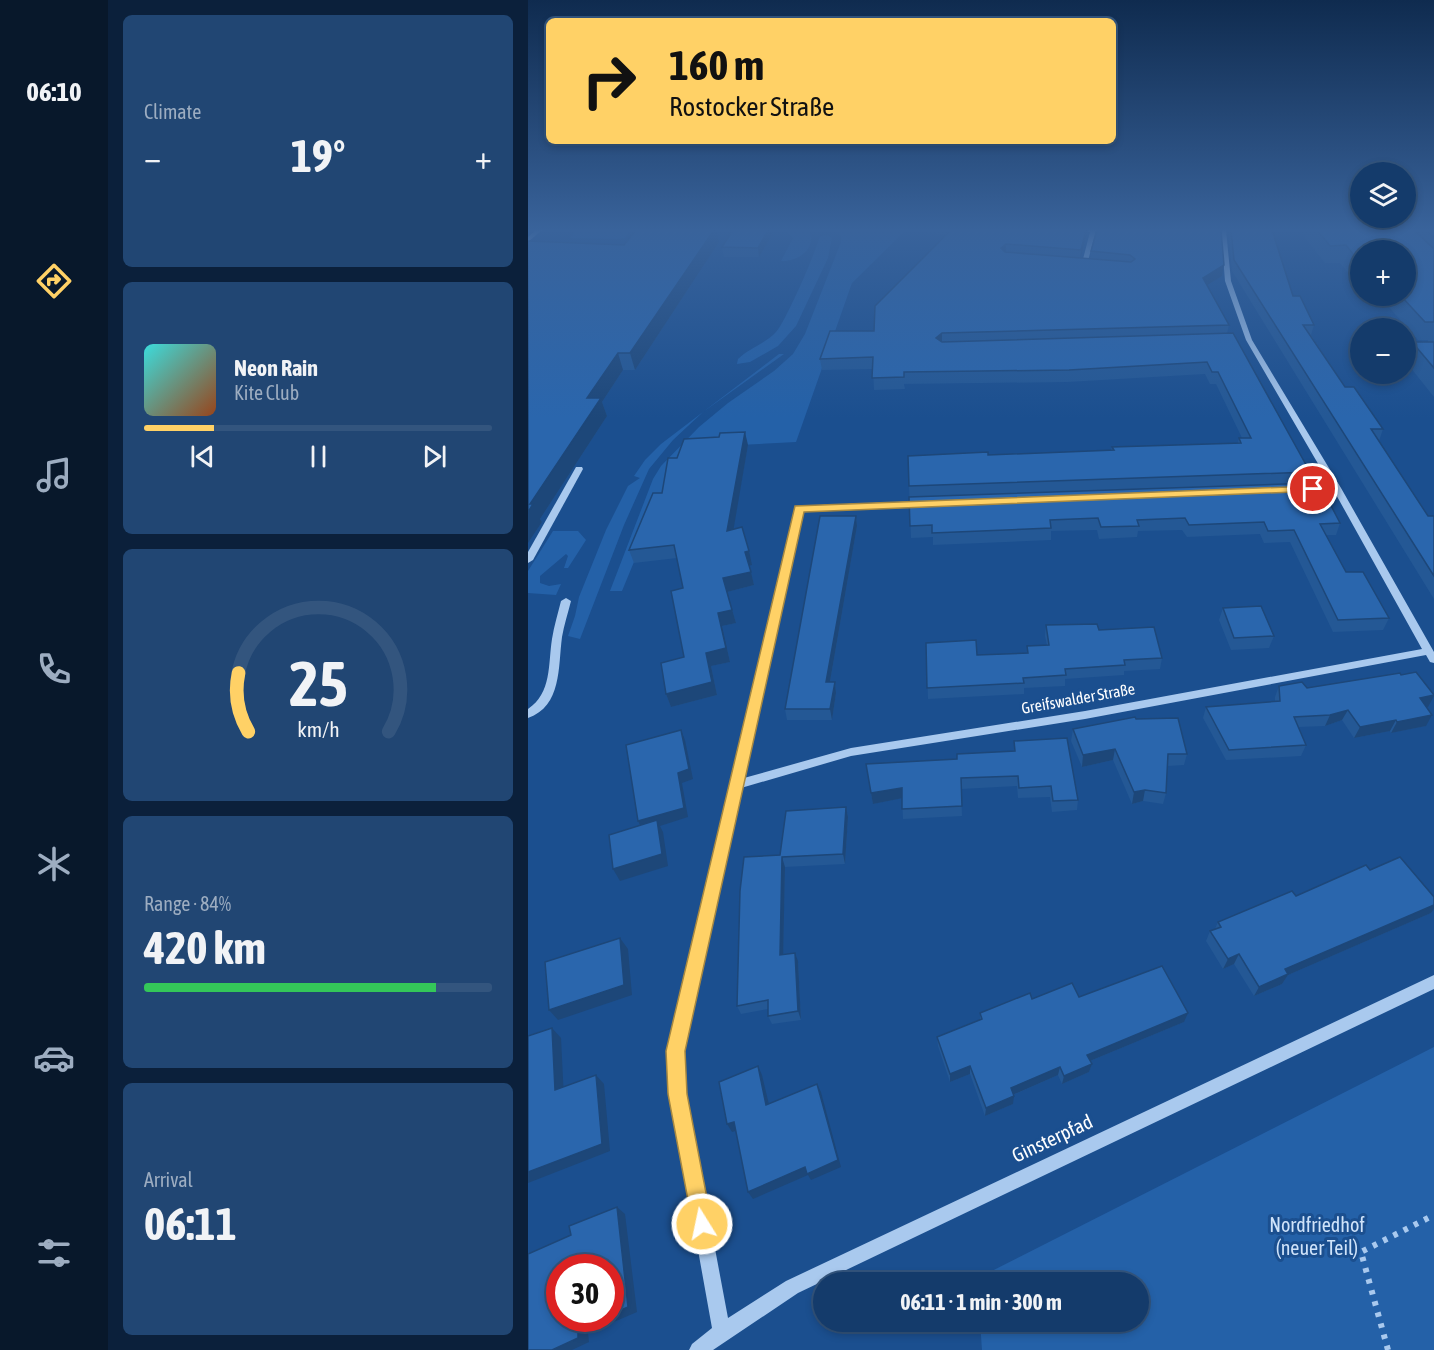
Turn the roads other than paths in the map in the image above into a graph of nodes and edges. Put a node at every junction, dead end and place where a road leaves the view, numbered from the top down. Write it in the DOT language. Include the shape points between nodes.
graph roads {
  1 [pos="1232,293"];
  2 [pos="1237,340"];
  3 [pos="1249,340"];
  4 [pos="1434,344"];
  5 [pos="1416,345"];
  6 [pos="579,470"];
  7 [pos="1337,488"];
  8 [pos="1289,490"];
  9 [pos="931,503"];
  10 [pos="528,560"];
  11 [pos="566,601"];
  12 [pos="1431,655"];
  13 [pos="528,714"];
  14 [pos="736,785"];
  15 [pos="1434,982"];
  16 [pos="722,1332"];
  17 [pos="698,1350"];
  1 -- 3 [label="street"];
  2 -- 3 [label="street"];
  3 -- 7 [label="street"];
  4 -- 5 [label="street"];
  6 -- 10 [label="street"];
  7 -- 8 [label="street"];
  7 -- 12 [label="street"];
  9 -- 14 [label="street" via="799,508"];
  11 -- 13 [label="street" via="557,638 555,680 538,709"];
  12 -- 14 [label="street, Greifswalder Straße" via="851,752"];
  14 -- 16 [label="street" via="676,1051 678,1094"];
  15 -- 16 [label="street, Ginsterpfad" via="792,1287"];
  16 -- 17 [label="street, Ginsterpfad"];
}
